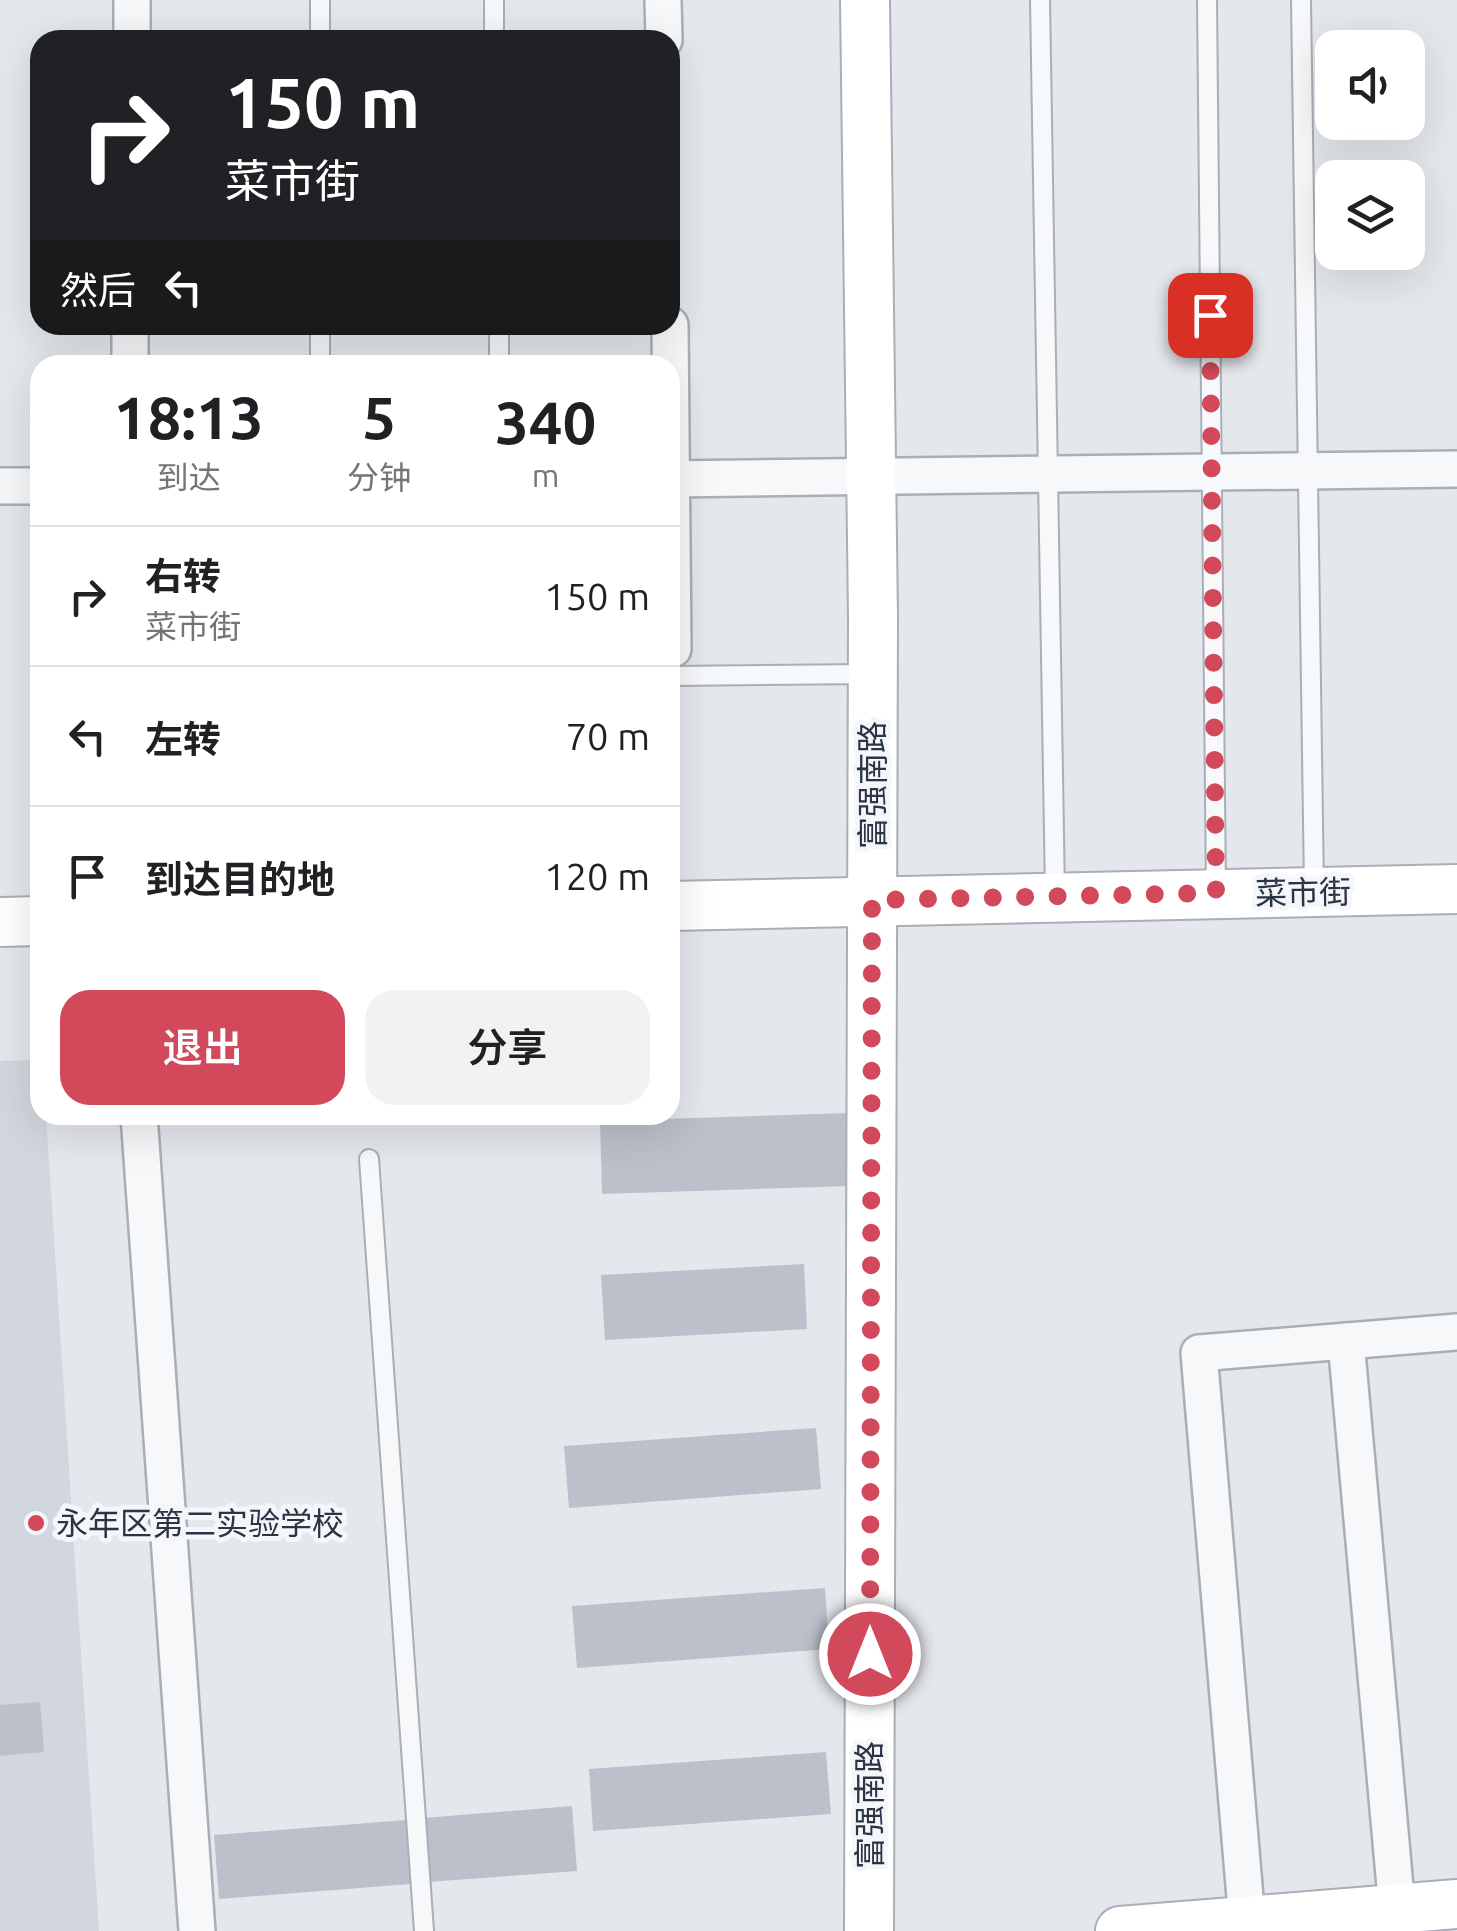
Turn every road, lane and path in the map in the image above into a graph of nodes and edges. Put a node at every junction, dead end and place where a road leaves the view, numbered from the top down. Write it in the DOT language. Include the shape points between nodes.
graph roads {
  1 [pos="132,0"];
  2 [pos="320,0"];
  3 [pos="494,0"];
  4 [pos="663,0"];
  5 [pos="865,0"];
  6 [pos="1040,0"];
  7 [pos="1207,0"];
  8 [pos="1302,0"];
  9 [pos="132,30"];
  10 [pos="320,30"];
  11 [pos="494,30"];
  12 [pos="664,30"];
  13 [pos="1457,469"];
  14 [pos="1308,471"];
  15 [pos="1212,472"];
  16 [pos="1048,474"];
  17 [pos="871,476"];
  18 [pos="680,479"];
  19 [pos="0,486"];
  20 [pos="30,486"];
  21 [pos="680,662"];
  22 [pos="872,674"];
  23 [pos="1457,889"];
  24 [pos="1314,892"];
  25 [pos="1216,893"];
  26 [pos="1055,896"];
  27 [pos="872,900"];
  28 [pos="680,906"];
  29 [pos="30,921"];
  30 [pos="0,922"];
  31 [pos="140,1125"];
  32 [pos="369,1159"];
  33 [pos="1457,1332"];
  34 [pos="1346,1341"];
  35 [pos="1457,1904"];
  36 [pos="1397,1909"];
  37 [pos="1247,1921"];
  38 [pos="1143,1930"];
  39 [pos="197,1931"];
  40 [pos="424,1931"];
  41 [pos="869,1931"];
  1 -- 9 [label="street"];
  2 -- 10 [label="lane"];
  3 -- 11 [label="lane"];
  4 -- 12 [label="street"];
  5 -- 17 [label="street, 富强南路"];
  6 -- 16 [label="lane"];
  7 -- 15 [label="lane"];
  8 -- 14 [label="lane"];
  13 -- 14 [label="street"];
  14 -- 15 [label="street"];
  14 -- 24 [label="lane"];
  15 -- 16 [label="street"];
  15 -- 25 [label="lane"];
  16 -- 17 [label="street"];
  16 -- 26 [label="lane"];
  17 -- 18 [label="street"];
  17 -- 22 [label="street, 富强南路"];
  19 -- 20 [label="street"];
  21 -- 22 [label="lane"];
  22 -- 27 [label="street, 富强南路"];
  23 -- 24 [label="street, 菜市街"];
  24 -- 25 [label="street, 菜市街"];
  25 -- 26 [label="street, 菜市街"];
  26 -- 27 [label="street, 菜市街"];
  27 -- 28 [label="street, 菜市街"];
  27 -- 41 [label="street, 富强南路"];
  29 -- 30 [label="street"];
  31 -- 39 [label="street"];
  32 -- 40 [label="lane"];
  33 -- 34 [label="street"];
  34 -- 36 [label="street"];
  34 -- 37 [label="street" via="1199,1353"];
  35 -- 36 [label="street"];
  36 -- 37 [label="street"];
  37 -- 38 [label="street"];
}
